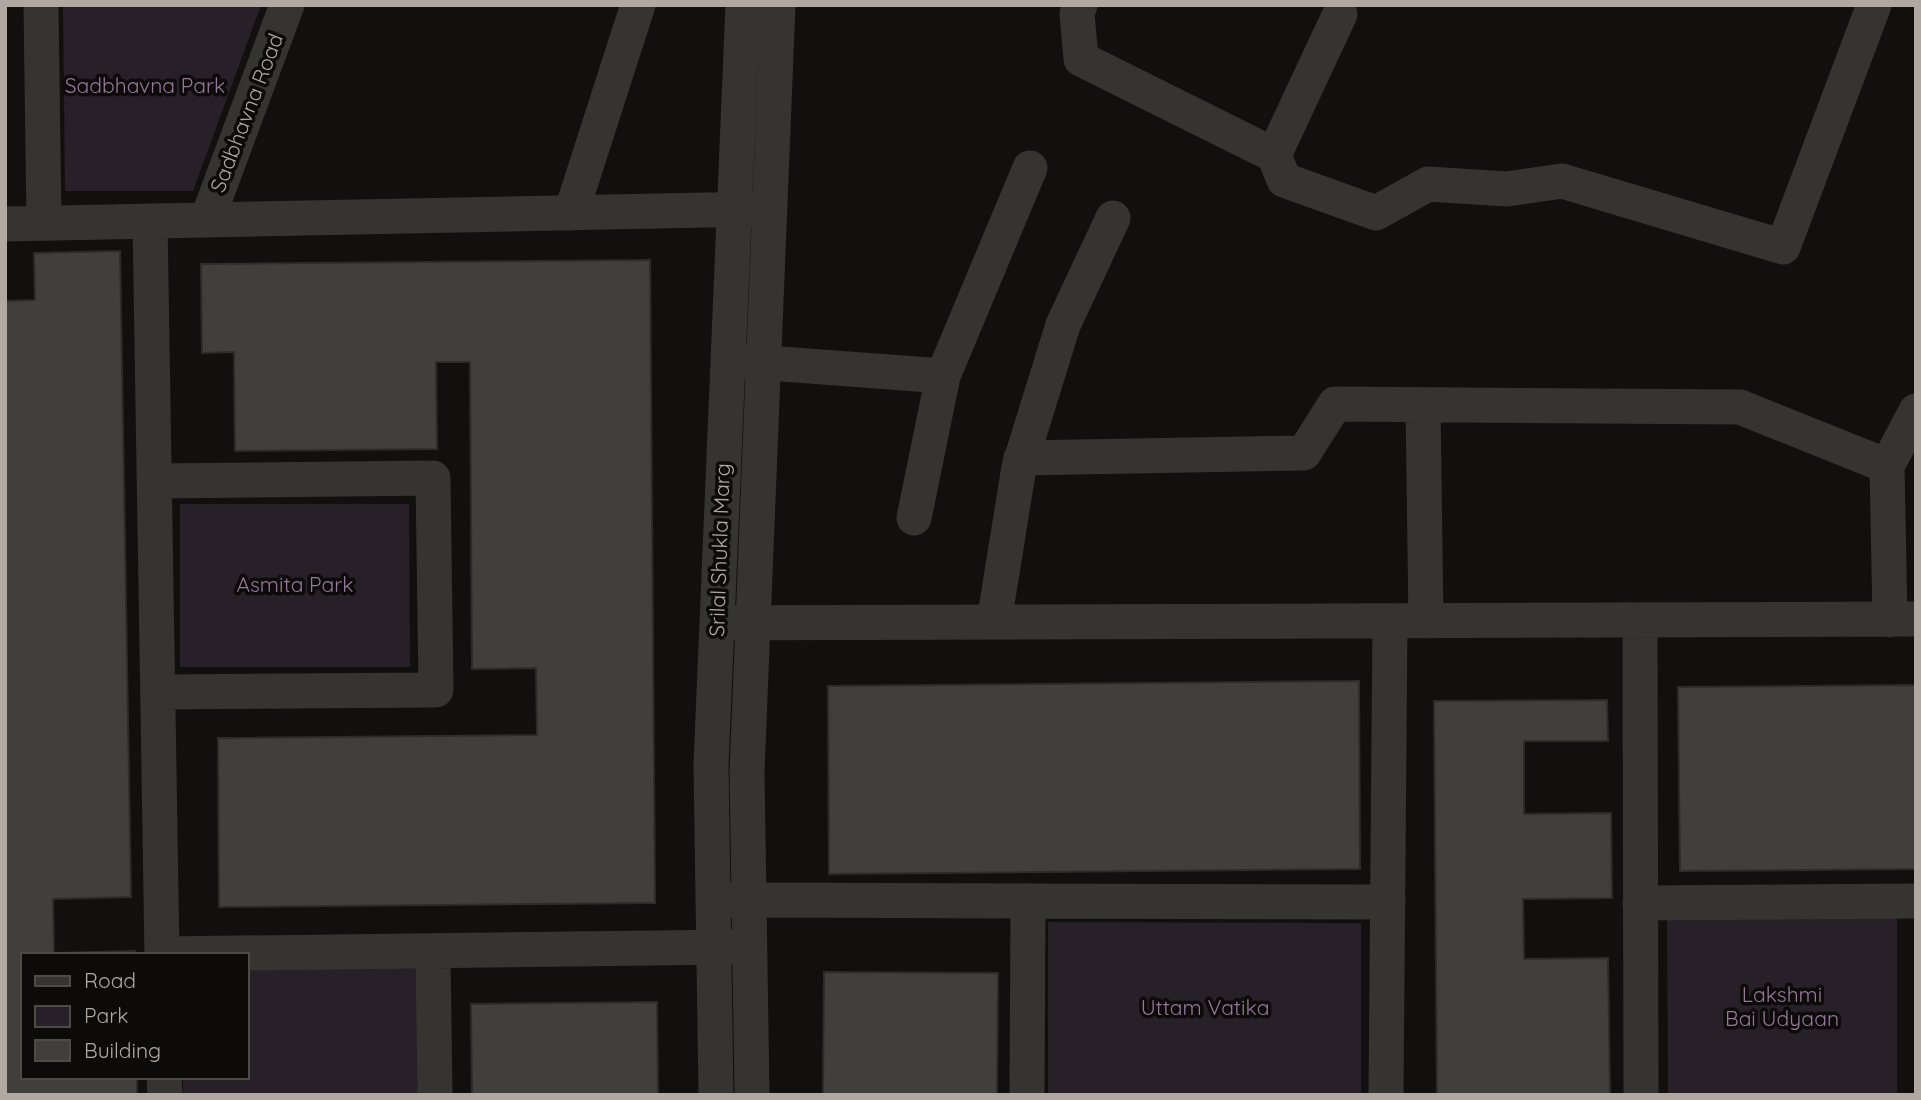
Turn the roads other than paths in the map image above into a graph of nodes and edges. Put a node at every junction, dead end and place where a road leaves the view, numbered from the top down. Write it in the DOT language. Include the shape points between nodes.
graph roads {
  1 [pos="41,5"];
  2 [pos="287,5"];
  3 [pos="638,5"];
  4 [pos="743,5"];
  5 [pos="778,5"];
  6 [pos="1080,5"];
  7 [pos="1874,5"];
  8 [pos="1340,14"];
  9 [pos="1274,155"];
  10 [pos="1030,168"];
  11 [pos="770,208"];
  12 [pos="734,209"];
  13 [pos="571,212"];
  14 [pos="1113,218"];
  15 [pos="207,220"];
  16 [pos="150,221"];
  17 [pos="44,223"];
  18 [pos="5,224"];
  19 [pos="728,360"];
  20 [pos="764,363"];
  21 [pos="943,376"];
  22 [pos="1423,405"];
  23 [pos="1916,411"];
  24 [pos="1021,458"];
  25 [pos="1887,466"];
  26 [pos="155,481"];
  27 [pos="914,518"];
  28 [pos="1640,620"];
  29 [pos="1903,620"];
  30 [pos="1390,621"];
  31 [pos="1426,621"];
  32 [pos="994,622"];
  33 [pos="717,623"];
  34 [pos="753,623"];
  35 [pos="158,692"];
  36 [pos="713,900"];
  37 [pos="749,900"];
  38 [pos="1028,901"];
  39 [pos="1916,901"];
  40 [pos="1388,902"];
  41 [pos="1640,903"];
  42 [pos="750,947"];
  43 [pos="714,948"];
  44 [pos="433,951"];
  45 [pos="162,953"];
  46 [pos="248,953"];
  47 [pos="435,1095"];
  48 [pos="716,1095"];
  49 [pos="752,1095"];
  50 [pos="1027,1095"];
  51 [pos="1385,1095"];
  52 [pos="1641,1095"];
  1 -- 17 [label="street"];
  2 -- 15 [label="street, Sadbhavna Road"];
  3 -- 13 [label="street"];
  4 -- 12 [label="street, Srilal Shukla Marg"];
  5 -- 11 [label="street, Srilal Shukla Marg"];
  6 -- 9 [label="street" via="1081,59"];
  7 -- 9 [label="street" via="1783,247 1562,181 1507,189 1428,184 1376,213 1284,180"];
  8 -- 9 [label="street"];
  10 -- 21 [label="street"];
  11 -- 12 [label="street"];
  11 -- 20 [label="street, Srilal Shukla Marg"];
  12 -- 13 [label="street"];
  12 -- 19 [label="street, Srilal Shukla Marg"];
  13 -- 15 [label="street"];
  14 -- 24 [label="street" via="1063,325"];
  15 -- 16 [label="street"];
  16 -- 17 [label="street"];
  16 -- 26 [label="street"];
  17 -- 18 [label="street"];
  19 -- 20 [label="street"];
  19 -- 33 [label="street, Srilal Shukla Marg"];
  20 -- 21 [label="street"];
  20 -- 34 [label="street, Srilal Shukla Marg"];
  21 -- 27 [label="street"];
  22 -- 24 [label="street" via="1335,404 1304,453"];
  22 -- 25 [label="street" via="1740,407"];
  22 -- 31 [label="street"];
  23 -- 25 [label="street"];
  24 -- 32 [label="street"];
  25 -- 29 [label="street"];
  26 -- 35 [label="street"];
  26 -- 35 [label="street" via="433,478 436,690"];
  28 -- 29 [label="street"];
  28 -- 31 [label="street"];
  28 -- 41 [label="street"];
  30 -- 31 [label="street"];
  30 -- 32 [label="street"];
  30 -- 40 [label="street"];
  32 -- 34 [label="street"];
  33 -- 34 [label="street"];
  33 -- 36 [label="street, Srilal Shukla Marg" via="711,765"];
  34 -- 37 [label="street, Srilal Shukla Marg" via="747,772"];
  35 -- 45 [label="street"];
  36 -- 37 [label="street"];
  36 -- 43 [label="street, Srilal Shukla Marg"];
  37 -- 38 [label="street"];
  37 -- 42 [label="street, Srilal Shukla Marg"];
  38 -- 40 [label="street"];
  38 -- 50 [label="street"];
  39 -- 41 [label="street"];
  40 -- 51 [label="street"];
  41 -- 52 [label="street"];
  42 -- 43 [label="street"];
  42 -- 49 [label="street, Srilal Shukla Marg"];
  43 -- 44 [label="street"];
  43 -- 48 [label="street, Srilal Shukla Marg"];
  44 -- 46 [label="street"];
  44 -- 47 [label="street"];
}
